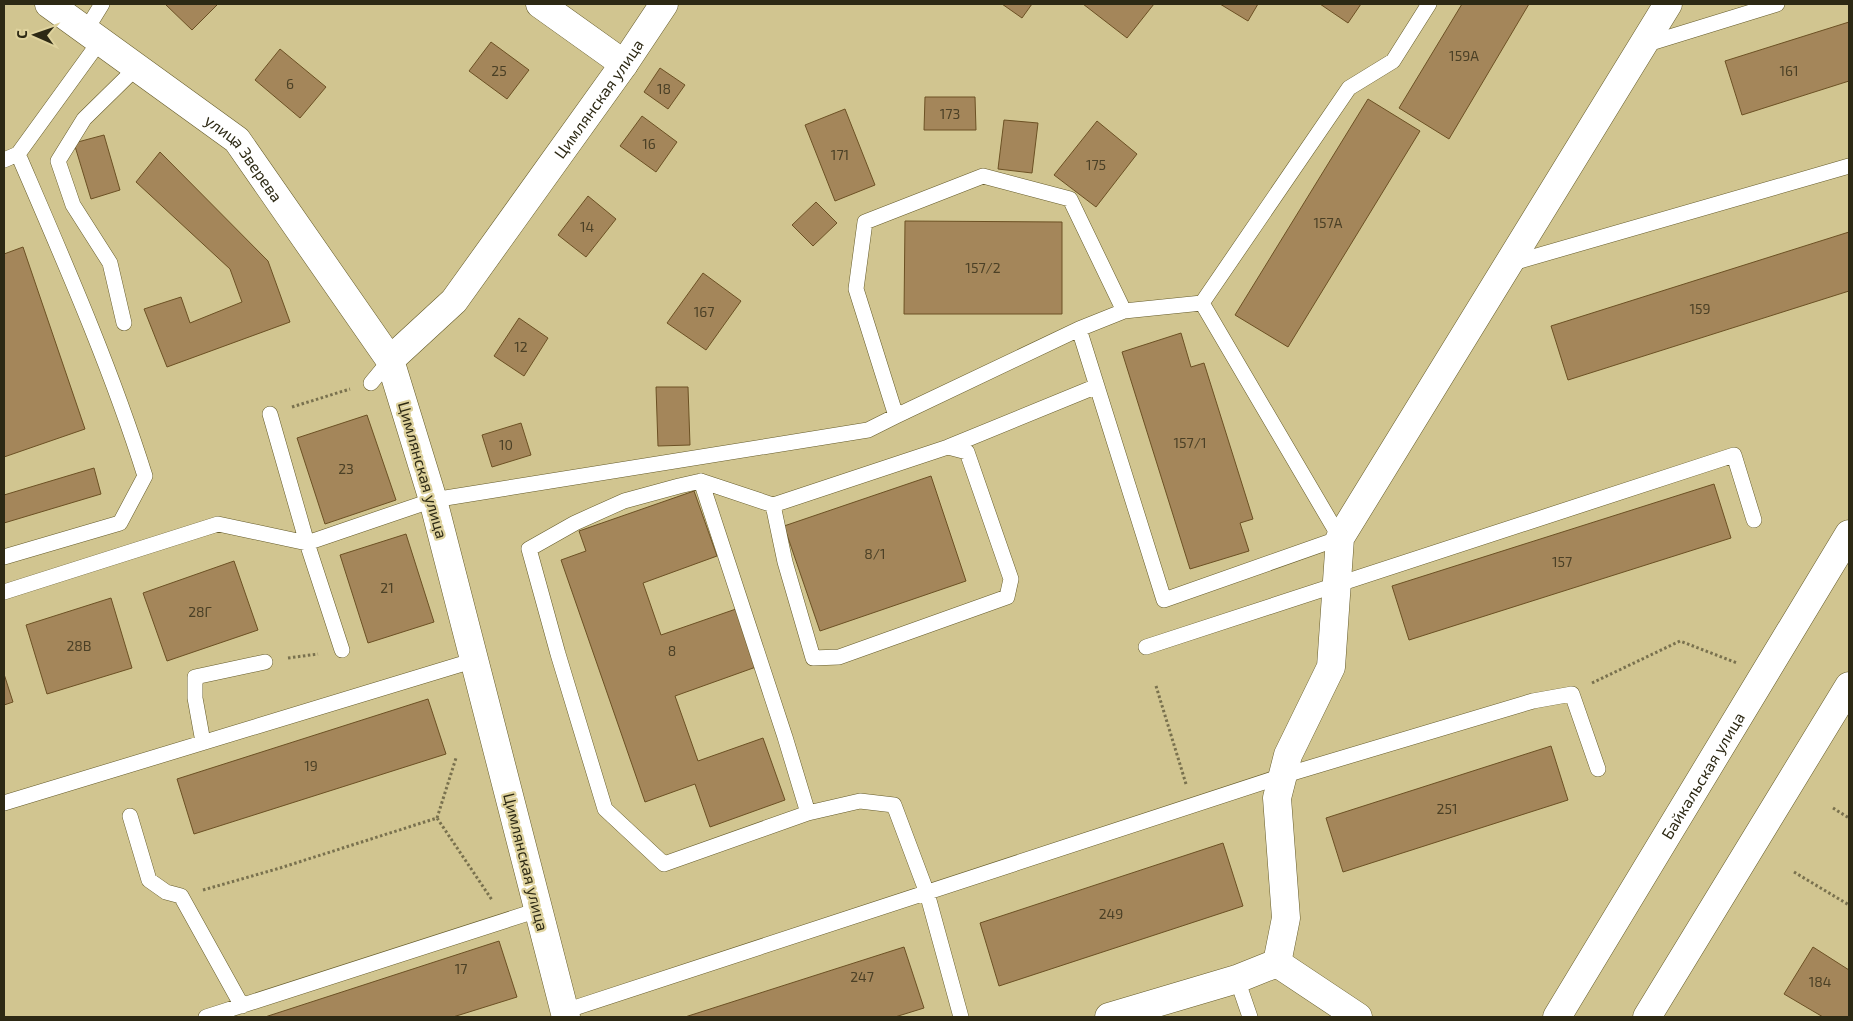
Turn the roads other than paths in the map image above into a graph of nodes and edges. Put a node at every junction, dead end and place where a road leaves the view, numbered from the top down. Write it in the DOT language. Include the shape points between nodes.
graph roads {
  1 [pos="49,4"];
  2 [pos="102,4"];
  3 [pos="540,4"];
  4 [pos="664,4"];
  5 [pos="1429,4"];
  6 [pos="1668,4"];
  7 [pos="1777,4"];
  8 [pos="93,36"];
  9 [pos="1643,45"];
  10 [pos="624,64"];
  11 [pos="137,67"];
  12 [pos="11,157"];
  13 [pos="1849,166"];
  14 [pos="1508,265"];
  15 [pos="1202,303"];
  16 [pos="1124,311"];
  17 [pos="124,323"];
  18 [pos="1079,329"];
  19 [pos="390,360"];
  20 [pos="371,383"];
  21 [pos="1097,386"];
  22 [pos="270,414"];
  23 [pos="896,416"];
  24 [pos="948,447"];
  25 [pos="701,481"];
  26 [pos="433,500"];
  27 [pos="772,505"];
  28 [pos="1754,520"];
  29 [pos="1849,534"];
  30 [pos="1340,538"];
  31 [pos="307,543"];
  32 [pos="4,557"];
  33 [pos="1336,584"];
  34 [pos="4,592"];
  35 [pos="1146,647"];
  36 [pos="342,650"];
  37 [pos="475,660"];
  38 [pos="265,662"];
  39 [pos="1849,686"];
  40 [pos="203,742"];
  41 [pos="1598,769"];
  42 [pos="1282,776"];
  43 [pos="4,803"];
  44 [pos="808,813"];
  45 [pos="130,816"];
  46 [pos="927,892"];
  47 [pos="538,910"];
  48 [pos="1277,963"];
  49 [pos="1237,979"];
  50 [pos="242,1006"];
  51 [pos="566,1014"];
  52 [pos="206,1017"];
  53 [pos="961,1017"];
  54 [pos="1109,1017"];
  55 [pos="1250,1017"];
  56 [pos="1358,1017"];
  57 [pos="1557,1017"];
  58 [pos="1647,1017"];
  1 -- 8 [label="street, улица Зверева"];
  2 -- 8 [label="lane"];
  3 -- 10 [label="street"];
  4 -- 10 [label="street, Цимлянская улица"];
  5 -- 15 [label="lane" via="1392,61 1349,88"];
  6 -- 9 [label="street"];
  7 -- 9 [label="lane"];
  8 -- 11 [label="street, улица Зверева"];
  8 -- 12 [label="lane"];
  9 -- 14 [label="street"];
  10 -- 19 [label="street, Цимлянская улица" via="454,301"];
  11 -- 17 [label="lane" via="84,119 58,161 73,205 110,263"];
  11 -- 19 [label="street, улица Зверева" via="237,140"];
  12 -- 32 [label="lane" via="86,311 146,476 120,523"];
  13 -- 14 [label="lane"];
  14 -- 30 [label="street"];
  15 -- 16 [label="lane"];
  15 -- 30 [label="lane"];
  16 -- 18 [label="lane"];
  16 -- 23 [label="lane" via="1070,200 982,176 865,222 856,289"];
  18 -- 21 [label="lane"];
  18 -- 23 [label="lane"];
  19 -- 20 [label="lane"];
  19 -- 26 [label="street, Цимлянская улица"];
  21 -- 24 [label="lane"];
  21 -- 30 [label="lane" via="1164,600"];
  22 -- 31 [label="lane"];
  23 -- 26 [label="lane" via="868,430"];
  24 -- 27 [label="lane"];
  24 -- 27 [label="lane" via="967,452 1011,579 1007,597 839,657 813,658"];
  25 -- 27 [label="lane"];
  25 -- 44 [label="lane"];
  25 -- 44 [label="lane" via="624,501 529,549 605,809 664,864"];
  26 -- 31 [label="lane"];
  26 -- 37 [label="street, Цимлянская улица"];
  28 -- 33 [label="lane" via="1734,455"];
  29 -- 57 [label="street, Байкальская улица"];
  30 -- 33 [label="street"];
  31 -- 34 [label="lane" via="218,524"];
  31 -- 36 [label="lane"];
  33 -- 35 [label="lane"];
  33 -- 42 [label="street" via="1331,667 1288,755"];
  37 -- 40 [label="lane"];
  37 -- 47 [label="street, Цимлянская улица"];
  38 -- 40 [label="lane" via="195,677 195,698"];
  39 -- 58 [label="street"];
  40 -- 43 [label="lane"];
  41 -- 42 [label="lane" via="1572,694 1533,701"];
  42 -- 46 [label="lane"];
  42 -- 48 [label="street" via="1277,798 1286,918"];
  44 -- 46 [label="lane" via="860,801 894,805"];
  45 -- 50 [label="lane" via="149,880 166,892 181,896"];
  46 -- 51 [label="lane"];
  46 -- 53 [label="lane"];
  47 -- 50 [label="lane"];
  47 -- 51 [label="street, Цимлянская улица"];
  48 -- 49 [label="street"];
  48 -- 56 [label="street"];
  49 -- 54 [label="street"];
  49 -- 55 [label="lane"];
  50 -- 52 [label="lane"];
}
